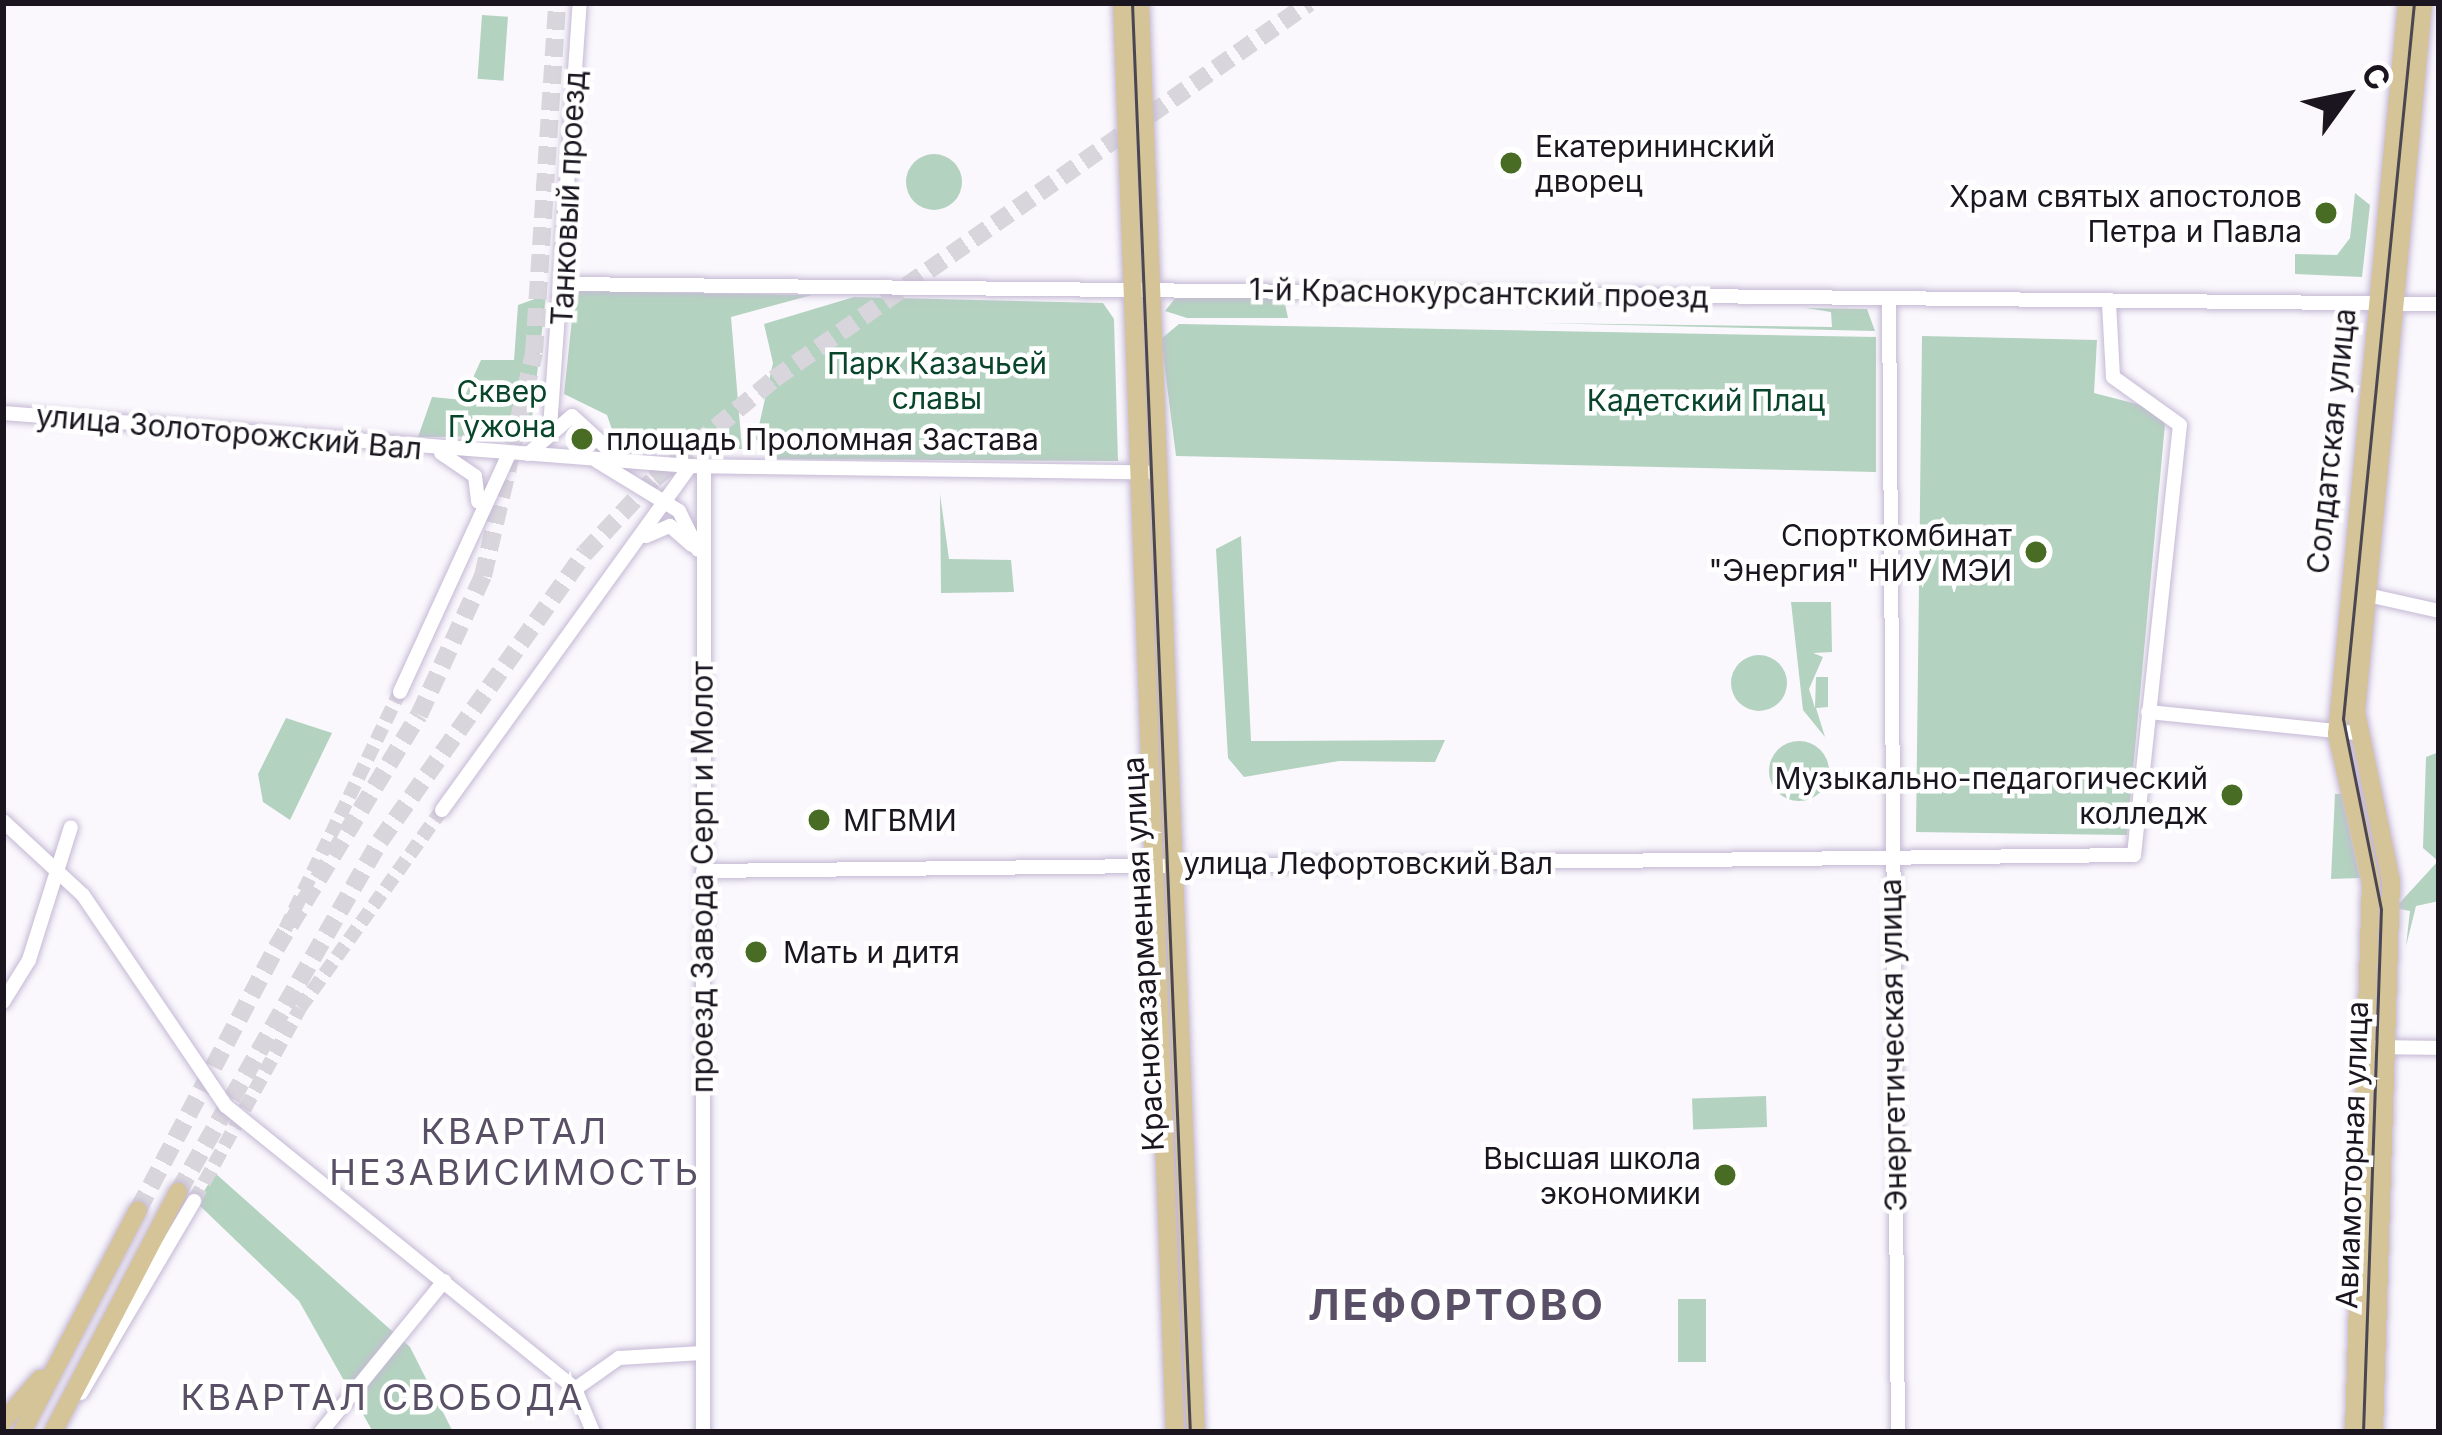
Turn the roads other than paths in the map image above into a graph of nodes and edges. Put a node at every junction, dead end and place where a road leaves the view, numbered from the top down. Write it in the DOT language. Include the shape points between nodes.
graph roads {
  1 [pos="580,3"];
  2 [pos="1122,3"];
  3 [pos="1140,3"];
  4 [pos="2408,3"];
  5 [pos="2423,3"];
  6 [pos="563,284"];
  7 [pos="1135,289"];
  8 [pos="1889,298"];
  9 [pos="2108,302"];
  10 [pos="2384,302"];
  11 [pos="2439,304"];
  12 [pos="555,394"];
  13 [pos="3,412"];
  14 [pos="572,416"];
  15 [pos="549,430"];
  16 [pos="589,435"];
  17 [pos="435,450"];
  18 [pos="509,454"];
  19 [pos="526,455"];
  20 [pos="565,456"];
  21 [pos="595,460"];
  22 [pos="624,460"];
  23 [pos="697,466"];
  24 [pos="1142,472"];
  25 [pos="668,502"];
  26 [pos="478,507"];
  27 [pos="642,538"];
  28 [pos="700,555"];
  29 [pos="2355,593"];
  30 [pos="2439,611"];
  31 [pos="400,692"];
  32 [pos="2148,712"];
  33 [pos="2347,734"];
  34 [pos="442,810"];
  35 [pos="3,821"];
  36 [pos="70,826"];
  37 [pos="1890,855"];
  38 [pos="1159,863"];
  39 [pos="58,866"];
  40 [pos="703,871"];
  41 [pos="2381,882"];
  42 [pos="3,1002"];
  43 [pos="2364,1047"];
  44 [pos="2385,1048"];
  45 [pos="2439,1048"];
  46 [pos="186,1196"];
  47 [pos="138,1210"];
  48 [pos="444,1281"];
  49 [pos="81,1321"];
  50 [pos="702,1353"];
  51 [pos="575,1388"];
  52 [pos="3,1422"];
  53 [pos="22,1432"];
  54 [pos="54,1432"];
  55 [pos="321,1432"];
  56 [pos="593,1432"];
  57 [pos="703,1432"];
  58 [pos="1175,1432"];
  59 [pos="1196,1432"];
  60 [pos="1898,1432"];
  61 [pos="2354,1432"];
  62 [pos="2374,1432"];
  1 -- 6 [label="street, Танковый проезд"];
  2 -- 7 [label="main road"];
  3 -- 7 [label="main road"];
  4 -- 10 [label="main road, Солдатская улица"];
  5 -- 10 [label="main road, Солдатская улица"];
  6 -- 7 [label="street, 1-й Краснокурсантский проезд"];
  6 -- 12 [label="street, Танковый проезд"];
  7 -- 8 [label="street, 1-й Краснокурсантский проезд"];
  7 -- 24 [label="main road, Красноказарменная улица"];
  8 -- 9 [label="street, 1-й Краснокурсантский проезд"];
  8 -- 37 [label="street, Энергетическая улица"];
  9 -- 10 [label="street, 1-й Краснокурсантский проезд"];
  9 -- 32 [label="street" via="2113,377 2180,425"];
  10 -- 11 [label="street, 1-й Краснокурсантский проезд"];
  10 -- 29 [label="main road, Солдатская улица"];
  12 -- 14 [label="street"];
  12 -- 15 [label="street, Танковый проезд"];
  13 -- 17 [label="street, улица Золоторожский Вал"];
  14 -- 15 [label="street"];
  14 -- 16 [label="street"];
  15 -- 19 [label="street"];
  15 -- 20 [label="street"];
  16 -- 20 [label="street"];
  16 -- 22 [label="street"];
  17 -- 18 [label="street, улица Золоторожский Вал"];
  17 -- 26 [label="street" via="475,476"];
  18 -- 19 [label="street, улица Золоторожский Вал"];
  18 -- 26 [label="street"];
  19 -- 20 [label="street, улица Золоторожский Вал"];
  20 -- 21 [label="street"];
  21 -- 22 [label="street"];
  21 -- 25 [label="street"];
  22 -- 23 [label="street"];
  23 -- 24 [label="street"];
  23 -- 25 [label="street"];
  23 -- 28 [label="street, проезд Завода Серп и Молот"];
  24 -- 38 [label="main road, Красноказарменная улица"];
  25 -- 27 [label="street"];
  25 -- 28 [label="street"];
  26 -- 31 [label="street"];
  27 -- 28 [label="street" via="670,526"];
  27 -- 34 [label="street"];
  28 -- 40 [label="street, проезд Завода Серп и Молот"];
  29 -- 30 [label="street"];
  29 -- 33 [label="main road, Солдатская улица"];
  32 -- 33 [label="street"];
  32 -- 37 [label="street, улица Лефортовский Вал" via="2134,855"];
  33 -- 41 [label="main road, Солдатская улица"];
  35 -- 39 [label="street"];
  36 -- 39 [label="street"];
  37 -- 38 [label="street, улица Лефортовский Вал"];
  37 -- 60 [label="street, Энергетическая улица"];
  38 -- 40 [label="street, улица Лефортовский Вал"];
  38 -- 58 [label="main road, Красноказарменная улица"];
  38 -- 59 [label="main road, Красноказарменная улица"];
  39 -- 42 [label="street"];
  39 -- 48 [label="street" via="226,1106"];
  40 -- 50 [label="street, проезд Завода Серп и Молот"];
  41 -- 43 [label="main road, Авиамоторная улица"];
  41 -- 44 [label="main road, Авиамоторная улица"];
  43 -- 44 [label="street"];
  43 -- 61 [label="main road, Авиамоторная улица"];
  44 -- 45 [label="street"];
  44 -- 62 [label="main road, Авиамоторная улица"];
  46 -- 54 [label="main road"];
  47 -- 49 [label="main road"];
  48 -- 51 [label="street"];
  48 -- 55 [label="street"];
  49 -- 52 [label="main road"];
  49 -- 53 [label="main road"];
  50 -- 51 [label="street" via="619,1358"];
  50 -- 57 [label="street, проезд Завода Серп и Молот"];
  51 -- 56 [label="street"];
}
